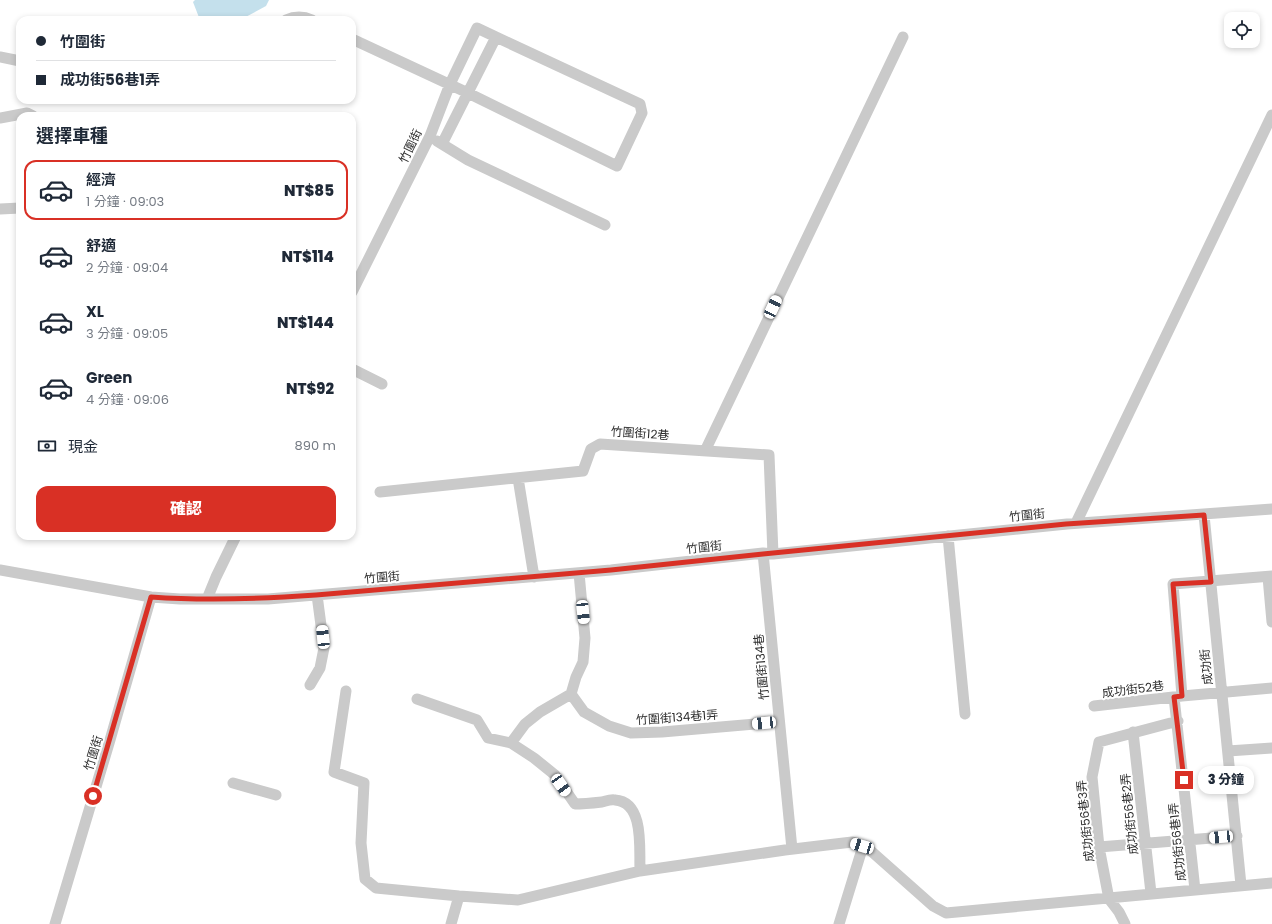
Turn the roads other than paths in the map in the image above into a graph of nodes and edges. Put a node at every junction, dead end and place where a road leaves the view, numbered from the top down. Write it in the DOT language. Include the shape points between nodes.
graph roads {
  1 [pos="496,37"];
  2 [pos="903,37"];
  3 [pos="356,41"];
  4 [pos="0,57"];
  5 [pos="16,60"];
  6 [pos="450,84"];
  7 [pos="468,93"];
  8 [pos="1272,114"];
  9 [pos="16,115"];
  10 [pos="0,118"];
  11 [pos="430,136"];
  12 [pos="442,144"];
  13 [pos="16,208"];
  14 [pos="0,209"];
  15 [pos="605,225"];
  16 [pos="356,284"];
  17 [pos="356,371"];
  18 [pos="382,384"];
  19 [pos="705,451"];
  20 [pos="518,478"];
  21 [pos="380,492"];
  22 [pos="1272,509"];
  23 [pos="1204,515"];
  24 [pos="1076,523"];
  25 [pos="948,536"];
  26 [pos="234,540"];
  27 [pos="768,554"];
  28 [pos="0,570"];
  29 [pos="579,573"];
  30 [pos="534,577"];
  31 [pos="1270,577"];
  32 [pos="1211,582"];
  33 [pos="316,595"];
  34 [pos="151,597"];
  35 [pos="207,600"];
  36 [pos="1272,622"];
  37 [pos="310,686"];
  38 [pos="1272,688"];
  39 [pos="346,691"];
  40 [pos="1222,692"];
  41 [pos="571,694"];
  42 [pos="1178,696"];
  43 [pos="417,699"];
  44 [pos="1094,706"];
  45 [pos="965,714"];
  46 [pos="1178,721"];
  47 [pos="779,722"];
  48 [pos="1133,732"];
  49 [pos="511,744"];
  50 [pos="1272,748"];
  51 [pos="1228,751"];
  52 [pos="233,783"];
  53 [pos="276,795"];
  54 [pos="1237,836"];
  55 [pos="1190,840"];
  56 [pos="1145,844"];
  57 [pos="862,846"];
  58 [pos="1100,847"];
  59 [pos="792,849"];
  60 [pos="640,871"];
  61 [pos="1272,883"];
  62 [pos="1241,886"];
  63 [pos="1195,890"];
  64 [pos="1151,893"];
  65 [pos="459,896"];
  66 [pos="1109,898"];
  67 [pos="55,924"];
  68 [pos="451,924"];
  69 [pos="839,924"];
  70 [pos="1125,924"];
  1 -- 6 [label="street, 竹圍街" via="477,28"];
  1 -- 7 [label="street"];
  1 -- 7 [label="street" via="640,104 642,113 617,166"];
  2 -- 19 [label="street"];
  3 -- 6 [label="street"];
  4 -- 5 [label="street"];
  6 -- 7 [label="street"];
  6 -- 11 [label="street, 竹圍街"];
  7 -- 12 [label="street"];
  8 -- 24 [label="street"];
  9 -- 10 [label="street"];
  11 -- 12 [label="street"];
  11 -- 16 [label="street, 竹圍街"];
  12 -- 15 [label="street" via="468,160"];
  13 -- 14 [label="street"];
  17 -- 18 [label="street"];
  19 -- 20 [label="street, 竹圍街12巷" via="600,444 591,449 583,471"];
  19 -- 27 [label="street, 竹圍街12巷" via="770,455"];
  20 -- 21 [label="street, 竹圍街12巷"];
  20 -- 30 [label="street"];
  22 -- 23 [label="street"];
  23 -- 24 [label="street, 竹圍街"];
  23 -- 32 [label="street, 成功街"];
  24 -- 25 [label="street, 竹圍街"];
  25 -- 27 [label="street, 竹圍街"];
  25 -- 45 [label="street"];
  26 -- 35 [label="street"];
  27 -- 29 [label="street, 竹圍街"];
  27 -- 47 [label="street, 竹圍街134巷"];
  28 -- 34 [label="street"];
  29 -- 30 [label="street, 竹圍街"];
  29 -- 41 [label="street" via="585,638 583,662"];
  30 -- 33 [label="street, 竹圍街"];
  31 -- 32 [label="street"];
  31 -- 36 [label="street"];
  32 -- 40 [label="street, 成功街"];
  32 -- 42 [label="street, 成功街56巷1弄" via="1173,584"];
  33 -- 35 [label="street, 竹圍街"];
  33 -- 37 [label="street" via="324,648 320,668"];
  34 -- 35 [label="street, 竹圍街"];
  34 -- 67 [label="street, 竹圍街"];
  38 -- 40 [label="street, 成功街52巷"];
  39 -- 65 [label="street" via="334,772 364,783 361,843 365,879 376,888"];
  40 -- 42 [label="street, 成功街52巷"];
  40 -- 51 [label="street, 成功街"];
  41 -- 47 [label="street, 竹圍街134巷1弄" via="584,712 609,726 631,733"];
  41 -- 49 [label="street" via="525,724"];
  42 -- 44 [label="street, 成功街52巷"];
  42 -- 46 [label="street, 成功街56巷1弄"];
  43 -- 49 [label="street" via="477,720 488,738"];
  46 -- 48 [label="street"];
  46 -- 55 [label="street, 成功街56巷1弄"];
  47 -- 59 [label="street, 竹圍街134巷"];
  48 -- 56 [label="street, 成功街56巷2弄"];
  48 -- 58 [label="street, 成功街56巷3弄" via="1099,742 1092,777"];
  49 -- 60 [label="street" via="555,775 575,804 615,800 630,806 638,826"];
  50 -- 51 [label="street"];
  51 -- 54 [label="street, 成功街"];
  52 -- 53 [label="street"];
  54 -- 55 [label="street"];
  54 -- 62 [label="street, 成功街"];
  55 -- 56 [label="street"];
  55 -- 63 [label="street, 成功街56巷1弄"];
  56 -- 58 [label="street"];
  56 -- 64 [label="street, 成功街56巷2弄"];
  57 -- 59 [label="street" via="852,842"];
  57 -- 66 [label="street" via="933,906 946,913"];
  57 -- 69 [label="street"];
  58 -- 66 [label="street, 成功街56巷3弄"];
  59 -- 60 [label="street"];
  60 -- 65 [label="street" via="518,900"];
  61 -- 62 [label="street"];
  62 -- 63 [label="street"];
  63 -- 64 [label="street"];
  64 -- 66 [label="street"];
  65 -- 68 [label="street"];
  66 -- 70 [label="street"];
}
